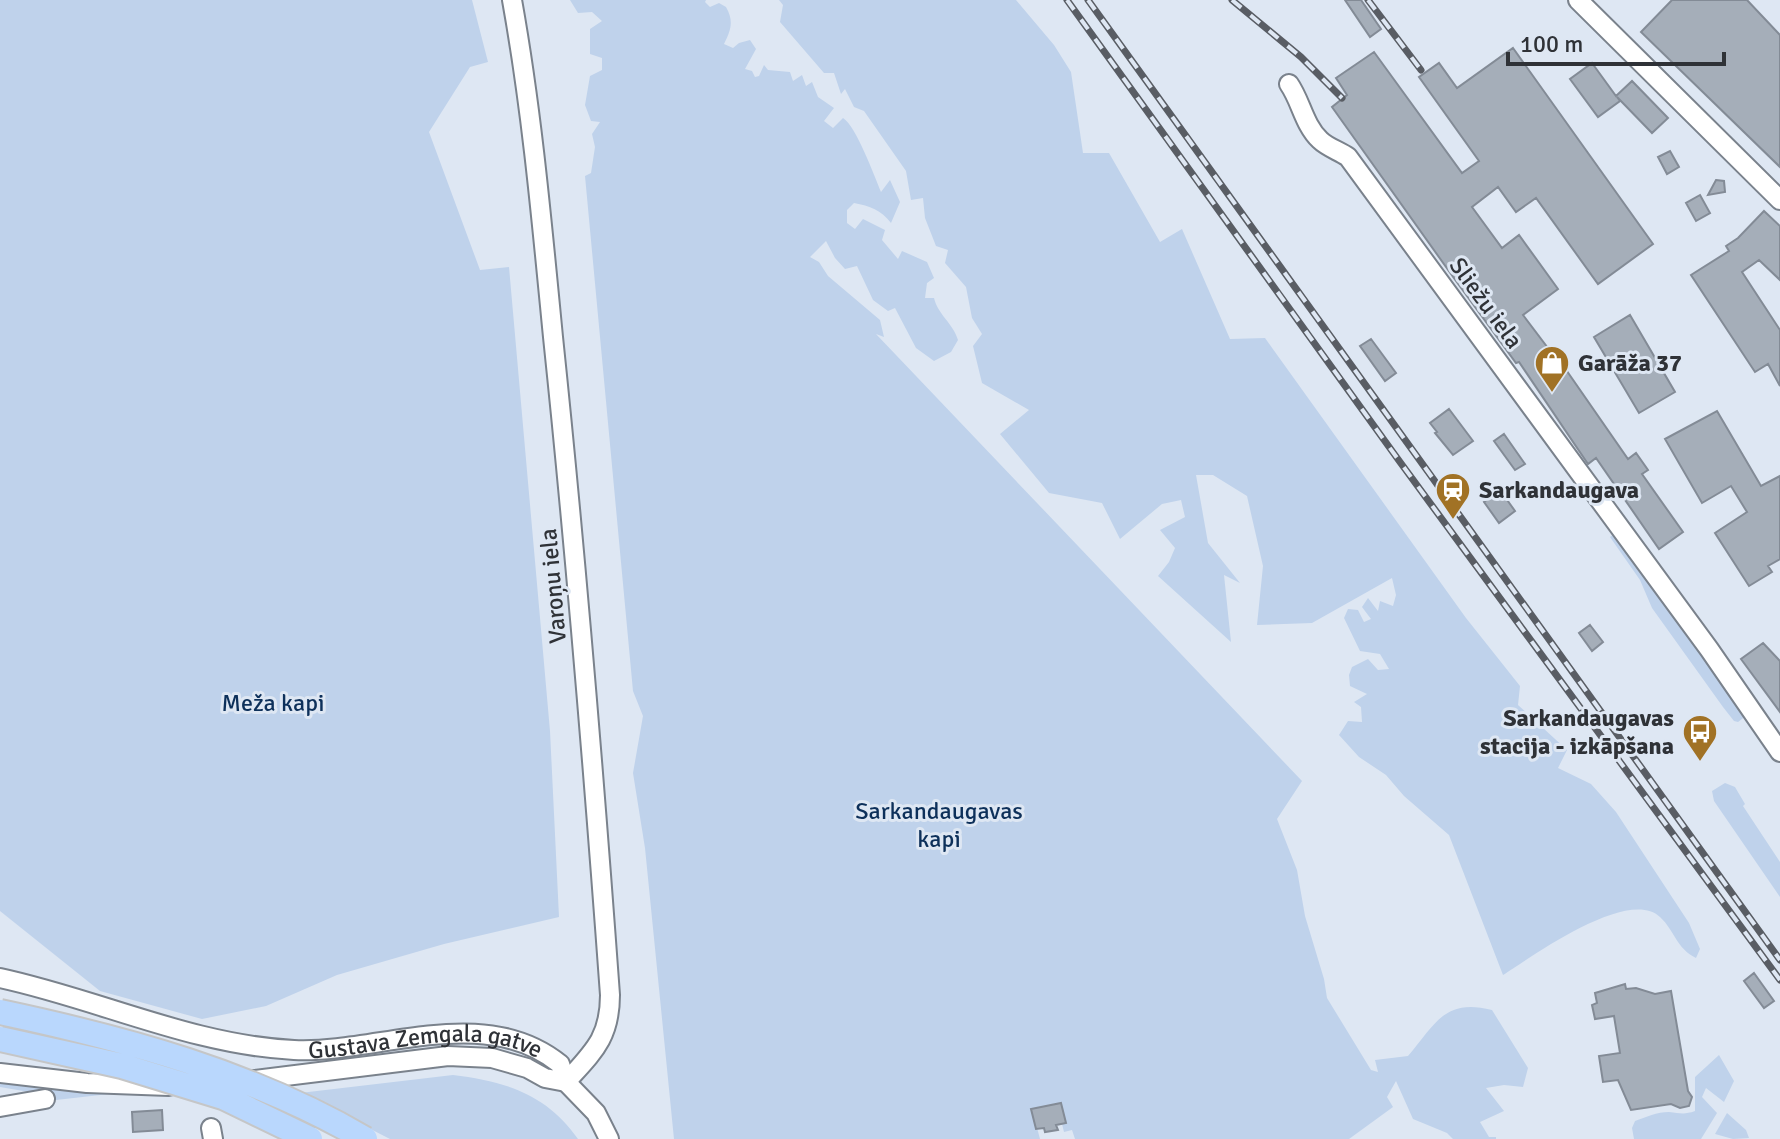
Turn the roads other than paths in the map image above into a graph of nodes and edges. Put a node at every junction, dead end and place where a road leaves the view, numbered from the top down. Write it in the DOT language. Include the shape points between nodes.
graph roads {
  1 [pos="512,0"];
  2 [pos="1578,0"];
  3 [pos="1289,84"];
  4 [pos="1780,200"];
  5 [pos="1773,727"];
  6 [pos="1780,752"];
  7 [pos="0,978"];
  8 [pos="0,1012"];
  9 [pos="144,1019"];
  10 [pos="0,1039"];
  11 [pos="0,1073"];
  12 [pos="566,1082"];
  13 [pos="140,1085"];
  14 [pos="45,1099"];
  15 [pos="0,1107"];
  16 [pos="310,1139"];
  17 [pos="365,1139"];
  18 [pos="609,1139"];
  1 -- 12 [label="street, Varoņu iela" via="558,382 610,995 604,1036"];
  2 -- 4 [label="street"];
  3 -- 5 [label="street, Sliežu iela" via="1320,140 1348,157"];
  5 -- 6 [label="street, Sliežu iela"];
  7 -- 9 [label="street, Gustava Zemgala gatve"];
  8 -- 17 [label="main road, bridge" via="182,1058 277,1094"];
  9 -- 12 [label="street, Gustava Zemgala gatve" via="223,1042 296,1050 431,1034 481,1035 555,1060"];
  9 -- 13 [label="street" via="156,1037 158,1056"];
  10 -- 16 [label="main road, bridge" via="122,1066 223,1097"];
  11 -- 13 [label="street, Gustava Zemgala gatve"];
  12 -- 13 [label="street, Gustava Zemgala gatve" via="492,1058 448,1056 241,1082"];
  12 -- 18 [label="street" via="596,1113"];
  14 -- 15 [label="street"];
}
